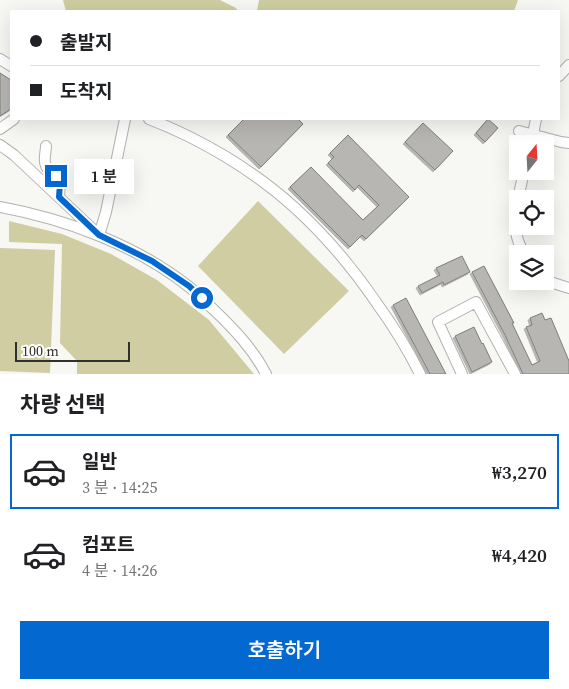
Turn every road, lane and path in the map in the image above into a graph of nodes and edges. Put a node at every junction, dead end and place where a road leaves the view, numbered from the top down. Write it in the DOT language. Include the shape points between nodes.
graph roads {
  1 [pos="569,65"];
  2 [pos="560,75"];
  3 [pos="13,120"];
  4 [pos="125,120"];
  5 [pos="152,120"];
  6 [pos="536,120"];
  7 [pos="0,129"];
  8 [pos="519,131"];
  9 [pos="526,135"];
  10 [pos="533,135"];
  11 [pos="554,141"];
  12 [pos="569,143"];
  13 [pos="0,145"];
  14 [pos="46,146"];
  15 [pos="59,197"];
  16 [pos="0,207"];
  17 [pos="99,235"];
  18 [pos="554,283"];
  19 [pos="569,288"];
  20 [pos="266,374"];
  21 [pos="420,374"];
  22 [pos="462,374"];
  23 [pos="516,374"];
  1 -- 2 [label="street"];
  3 -- 7 [label="street"];
  4 -- 17 [label="street"];
  5 -- 21 [label="street" via="200,142 235,163 295,208 348,264 393,326"];
  6 -- 10 [label="street"];
  8 -- 9 [label="street"];
  11 -- 12 [label="street"];
  13 -- 15 [label="street"];
  14 -- 15 [label="street" via="46,166 59,181"];
  15 -- 17 [label="street"];
  16 -- 17 [label="street" via="49,218"];
  17 -- 20 [label="street" via="152,261 189,286 227,322"];
  18 -- 19 [label="street"];
  22 -- 23 [label="street" via="438,322 476,302"];
}
